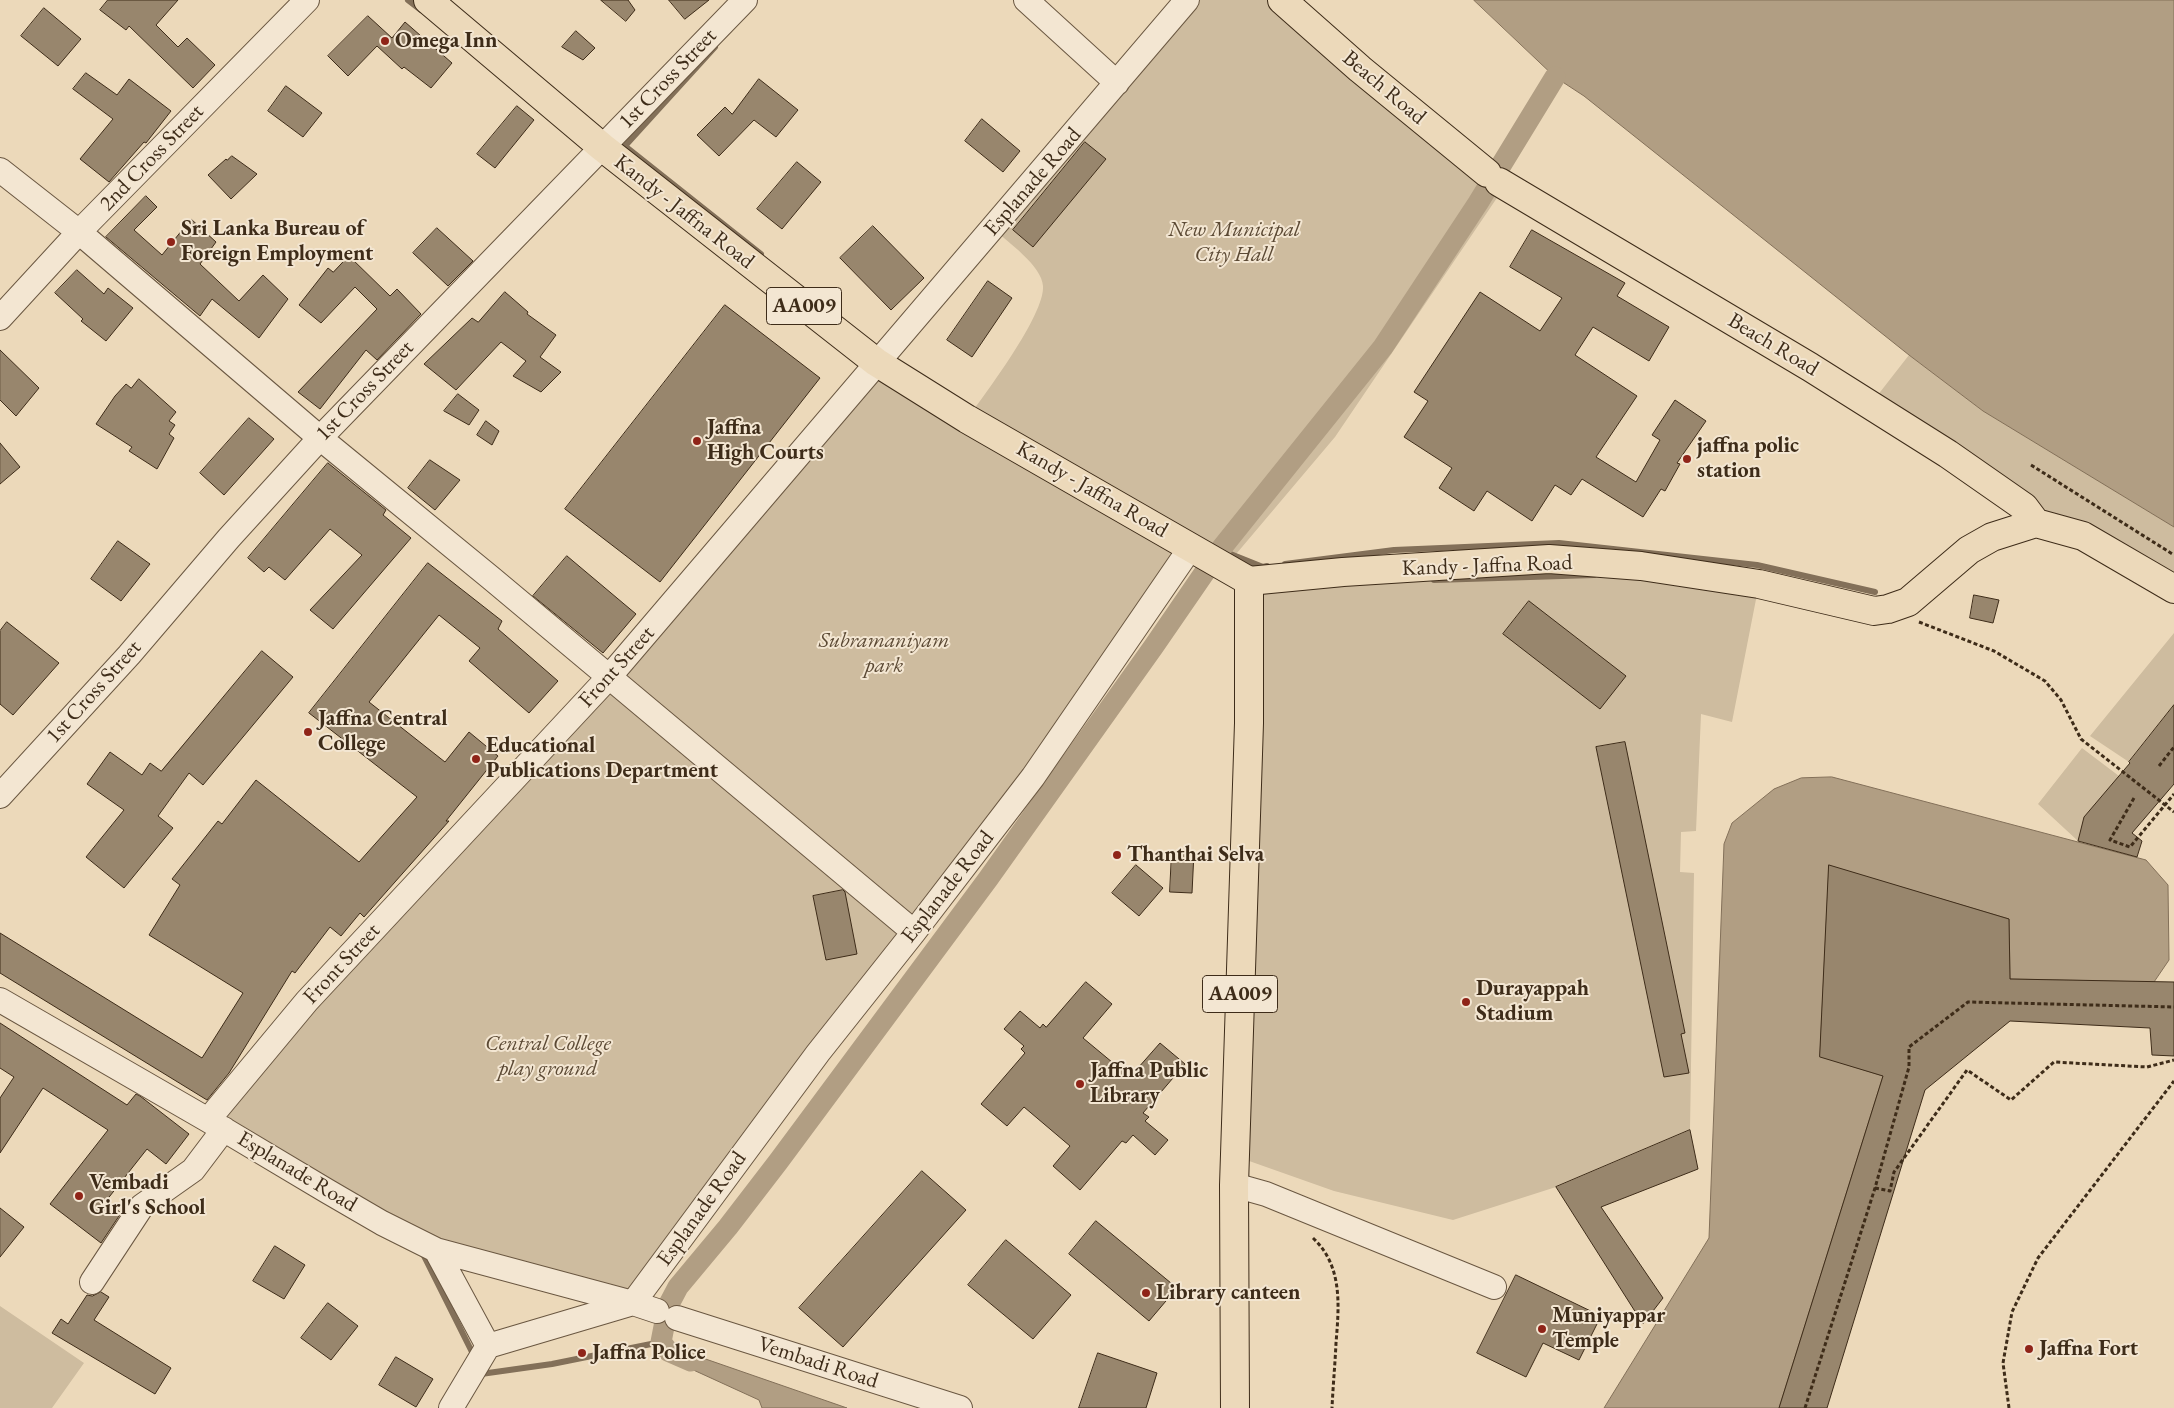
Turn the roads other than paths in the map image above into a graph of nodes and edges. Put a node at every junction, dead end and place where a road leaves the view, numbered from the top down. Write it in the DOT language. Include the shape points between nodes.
graph roads {
  1 [pos="307,0"];
  2 [pos="428,0"];
  3 [pos="745,0"];
  4 [pos="1026,0"];
  5 [pos="1187,0"];
  6 [pos="1282,0"];
  7 [pos="1117,83"];
  8 [pos="602,147"];
  9 [pos="0,170"];
  10 [pos="79,232"];
  11 [pos="0,318"];
  12 [pos="876,362"];
  13 [pos="320,438"];
  14 [pos="2036,523"];
  15 [pos="1191,547"];
  16 [pos="1249,581"];
  17 [pos="2174,589"];
  18 [pos="609,677"];
  19 [pos="0,796"];
  20 [pos="914,932"];
  21 [pos="0,1000"];
  22 [pos="216,1124"];
  23 [pos="1234,1185"];
  24 [pos="436,1250"];
  25 [pos="92,1282"];
  26 [pos="1494,1287"];
  27 [pos="633,1303"];
  28 [pos="481,1358"];
  29 [pos="451,1408"];
  30 [pos="960,1408"];
  31 [pos="1235,1408"];
  1 -- 10 [label="street, 2nd Cross Street"];
  2 -- 8 [label="main road, Kandy - Jaffna Road / AA009"];
  3 -- 8 [label="street, 1st Cross Street"];
  4 -- 7 [label="street"];
  5 -- 7 [label="street, Esplanade Road"];
  6 -- 14 [label="main road, Beach Road" via="1493,178 1810,366 1948,454 2024,507"];
  7 -- 12 [label="street, Esplanade Road"];
  8 -- 12 [label="main road, Kandy - Jaffna Road / AA009"];
  8 -- 13 [label="street, 1st Cross Street"];
  9 -- 10 [label="street"];
  10 -- 11 [label="street, 2nd Cross Street"];
  10 -- 13 [label="street"];
  12 -- 15 [label="main road, Kandy - Jaffna Road / AA009" via="967,419"];
  12 -- 18 [label="street, Front Street"];
  13 -- 18 [label="street"];
  13 -- 19 [label="street, 1st Cross Street"];
  14 -- 16 [label="main road, Kandy - Jaffna Road" via="1992,537 1969,550 1908,602 1874,611 1759,584 1661,569 1549,560"];
  14 -- 17 [label="main road" via="2083,536"];
  15 -- 16 [label="main road, Kandy - Jaffna Road / AA009"];
  15 -- 20 [label="street, Esplanade Road" via="1033,777"];
  16 -- 23 [label="main road, AA009" via="1249,723"];
  18 -- 20 [label="street"];
  18 -- 22 [label="street, Front Street" via="307,1001"];
  20 -- 27 [label="street, Esplanade Road" via="818,1053"];
  21 -- 22 [label="street, Esplanade Road"];
  22 -- 24 [label="street, Esplanade Road" via="382,1223"];
  22 -- 25 [label="street, Front Street" via="193,1170 142,1206"];
  23 -- 26 [label="street" via="1266,1194"];
  23 -- 31 [label="main road, AA009"];
  24 -- 27 [label="street, Esplanade Road"];
  24 -- 28 [label="street"];
  27 -- 28 [label="street"];
  27 -- 30 [label="street, Vembadi Road"];
  28 -- 29 [label="street"];
}
